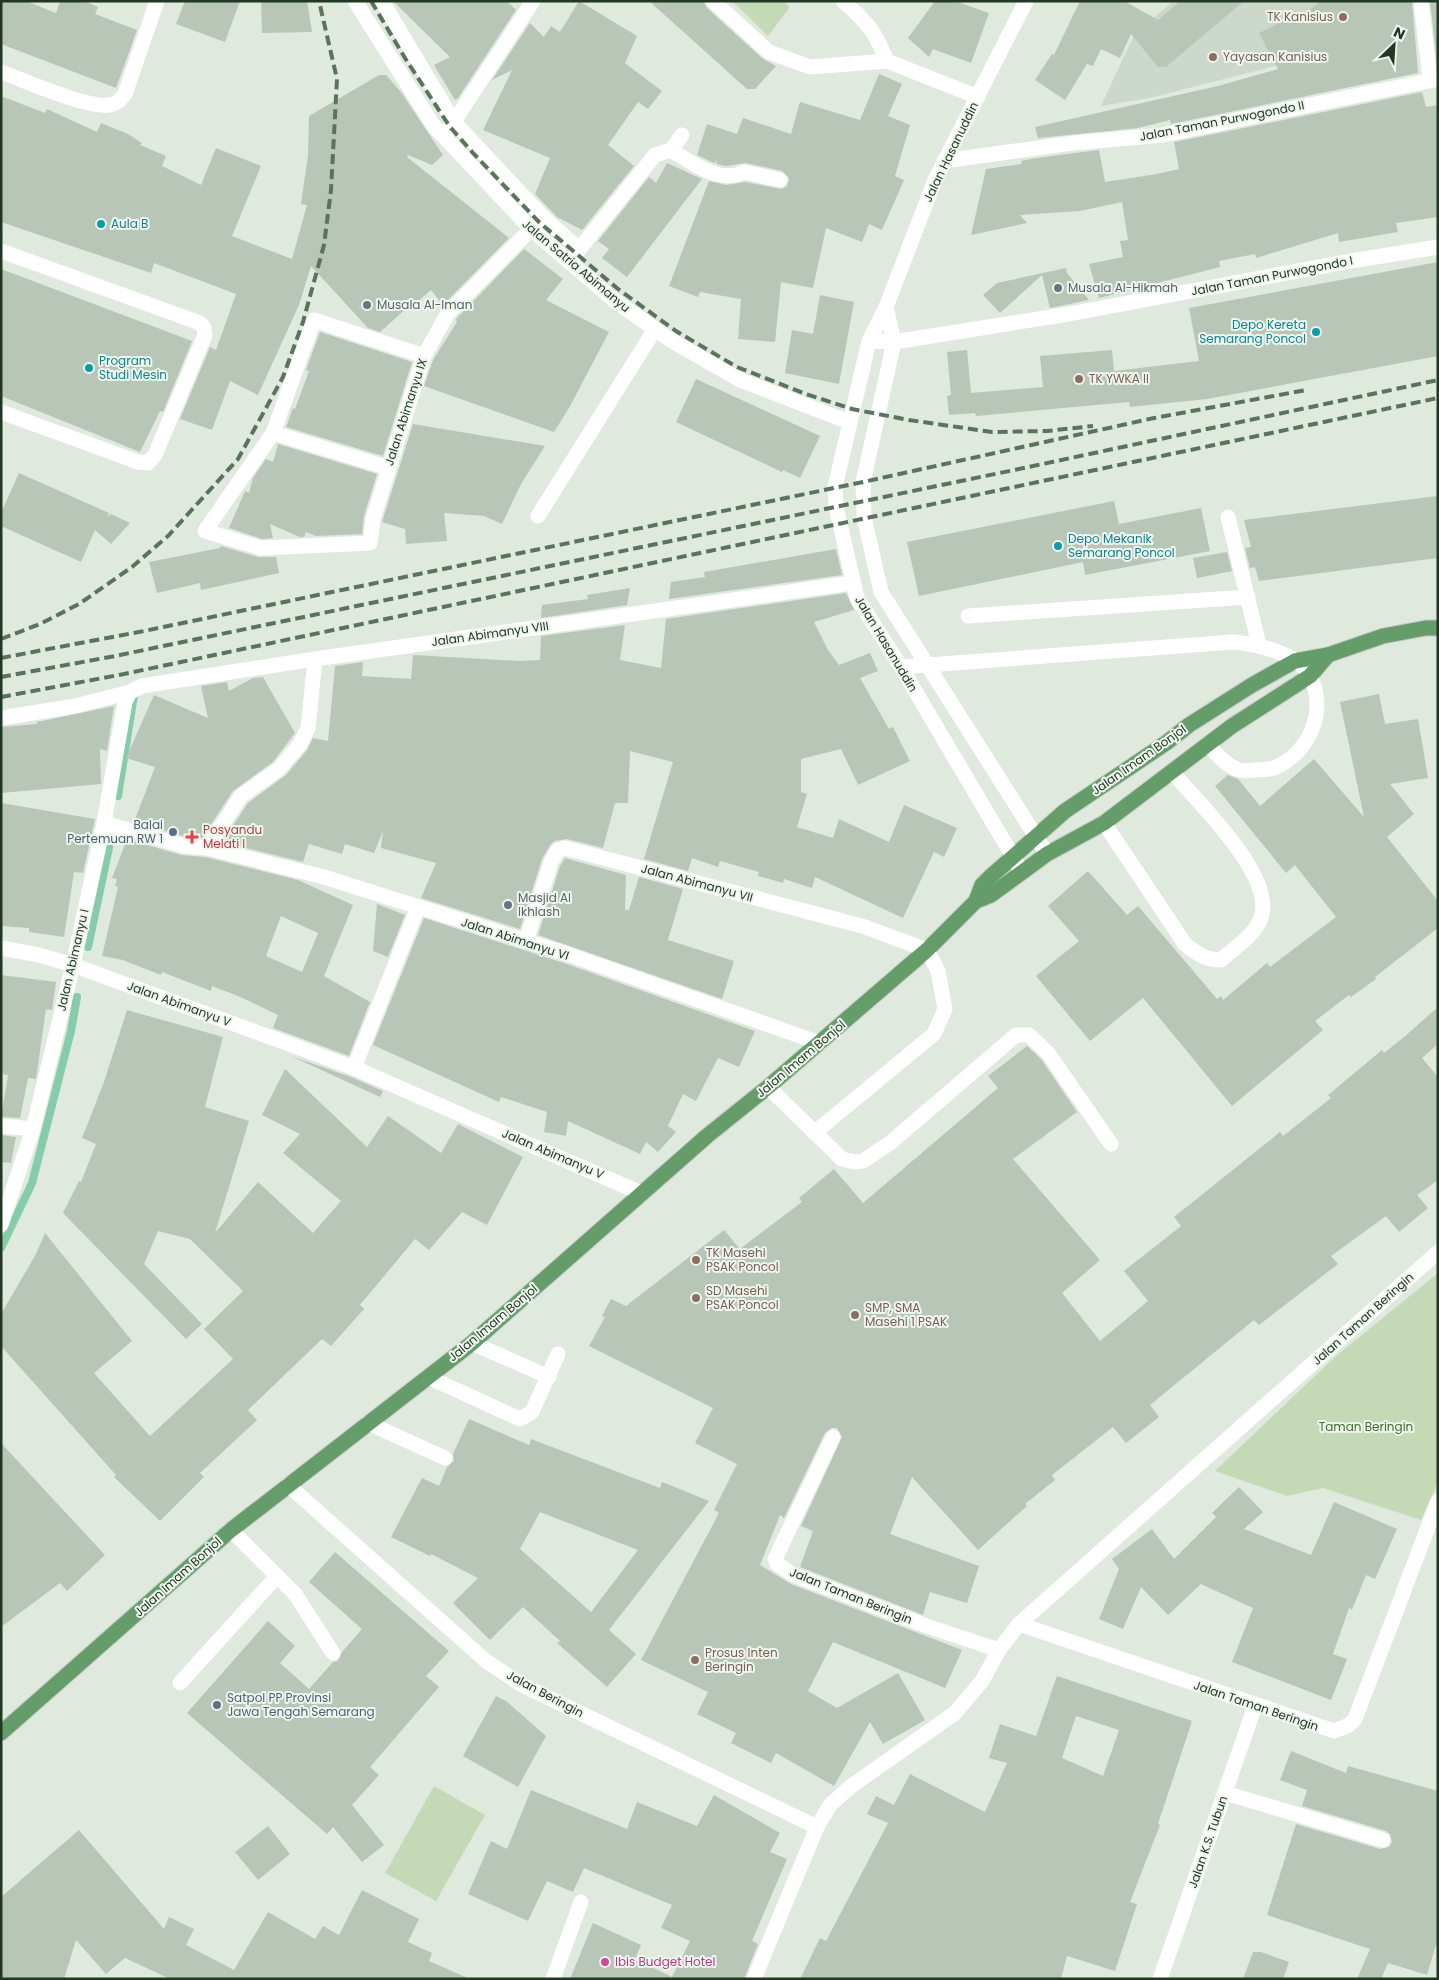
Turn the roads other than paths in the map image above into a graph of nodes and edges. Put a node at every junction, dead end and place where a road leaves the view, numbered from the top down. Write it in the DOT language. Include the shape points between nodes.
graph roads {
  1 [pos="157,1"];
  2 [pos="355,1"];
  3 [pos="382,1"];
  4 [pos="533,1"];
  5 [pos="713,1"];
  6 [pos="843,1"];
  7 [pos="1421,1"];
  8 [pos="1021,4"];
  9 [pos="886,60"];
  10 [pos="1,72"];
  11 [pos="1434,80"];
  12 [pos="978,97"];
  13 [pos="454,122"];
  14 [pos="682,135"];
  15 [pos="445,137"];
  16 [pos="671,150"];
  17 [pos="944,161"];
  18 [pos="780,180"];
  19 [pos="543,217"];
  20 [pos="532,230"];
  21 [pos="1438,247"];
  22 [pos="579,249"];
  23 [pos="1,251"];
  24 [pos="570,262"];
  25 [pos="886,307"];
  26 [pos="655,329"];
  27 [pos="869,341"];
  28 [pos="894,342"];
  29 [pos="424,356"];
  30 [pos="1,412"];
  31 [pos="849,422"];
  32 [pos="273,433"];
  33 [pos="389,468"];
  34 [pos="538,516"];
  35 [pos="1228,516"];
  36 [pos="852,583"];
  37 [pos="1248,597"];
  38 [pos="968,616"];
  39 [pos="1438,628"];
  40 [pos="1259,645"];
  41 [pos="1328,655"];
  42 [pos="315,659"];
  43 [pos="1295,661"];
  44 [pos="926,666"];
  45 [pos="901,667"];
  46 [pos="1310,676"];
  47 [pos="130,692"];
  48 [pos="1,718"];
  49 [pos="1208,744"];
  50 [pos="1172,772"];
  51 [pos="104,823"];
  52 [pos="1104,823"];
  53 [pos="1035,837"];
  54 [pos="207,848"];
  55 [pos="1047,854"];
  56 [pos="1011,856"];
  57 [pos="1022,872"];
  58 [pos="976,901"];
  59 [pos="418,907"];
  60 [pos="526,941"];
  61 [pos="1,948"];
  62 [pos="927,950"];
  63 [pos="73,965"];
  64 [pos="820,1043"];
  65 [pos="354,1068"];
  66 [pos="768,1088"];
  67 [pos="1,1126"];
  68 [pos="33,1129"];
  69 [pos="814,1133"];
  70 [pos="1111,1144"];
  71 [pos="641,1193"];
  72 [pos="1,1225"];
  73 [pos="1438,1252"];
  74 [pos="472,1343"];
  75 [pos="558,1354"];
  76 [pos="428,1377"];
  77 [pos="549,1377"];
  78 [pos="368,1423"];
  79 [pos="833,1438"];
  80 [pos="445,1458"];
  81 [pos="288,1484"];
  82 [pos="1438,1501"];
  83 [pos="231,1530"];
  84 [pos="278,1576"];
  85 [pos="1019,1624"];
  86 [pos="999,1650"];
  87 [pos="332,1653"];
  88 [pos="180,1683"];
  89 [pos="1255,1706"];
  90 [pos="1,1733"];
  91 [pos="1225,1793"];
  92 [pos="816,1827"];
  93 [pos="1383,1840"];
  94 [pos="581,1902"];
  95 [pos="553,1979"];
  96 [pos="754,1979"];
  97 [pos="1160,1979"];
  1 -- 10 [label="street" via="125,94 119,102 109,105 91,103"];
  2 -- 15 [label="street, Jalan Satria Abimanyu" via="434,125"];
  3 -- 13 [label="street"];
  4 -- 13 [label="street"];
  5 -- 9 [label="street" via="769,52 810,67"];
  6 -- 9 [label="street" via="877,36"];
  7 -- 11 [label="street"];
  8 -- 12 [label="street, Jalan Hasanuddin"];
  9 -- 12 [label="street"];
  11 -- 17 [label="street, Jalan Taman Purwogondo II" via="1163,135 1073,143"];
  12 -- 17 [label="street, Jalan Hasanuddin"];
  13 -- 15 [label="street"];
  13 -- 19 [label="street"];
  14 -- 16 [label="street"];
  15 -- 20 [label="street, Jalan Satria Abimanyu"];
  16 -- 18 [label="street" via="716,175 736,177 744,172"];
  16 -- 22 [label="street" via="655,155"];
  17 -- 25 [label="street, Jalan Hasanuddin"];
  19 -- 20 [label="street, Jalan Abimanyu IX"];
  19 -- 22 [label="street"];
  20 -- 24 [label="street, Jalan Satria Abimanyu"];
  20 -- 29 [label="street, Jalan Abimanyu IX" via="448,313"];
  21 -- 28 [label="street, Jalan Taman Purwogondo I" via="1069,314"];
  22 -- 24 [label="street"];
  23 -- 30 [label="street" via="200,323 205,335 155,455 148,463"];
  24 -- 26 [label="street, Jalan Satria Abimanyu" via="615,301"];
  25 -- 27 [label="street, Jalan Hasanuddin"];
  25 -- 28 [label="street, Jalan Hasanuddin"];
  26 -- 31 [label="street, Jalan Satria Abimanyu" via="740,380"];
  26 -- 34 [label="street"];
  27 -- 28 [label="street, Jalan Taman Purwogondo I"];
  27 -- 31 [label="street, Jalan Hasanuddin"];
  28 -- 44 [label="street, Jalan Hasanuddin" via="863,482 862,500 881,592"];
  29 -- 32 [label="street" via="314,320"];
  29 -- 33 [label="street, Jalan Abimanyu IX"];
  31 -- 36 [label="street, Jalan Hasanuddin" via="835,487 836,507"];
  32 -- 33 [label="street"];
  32 -- 33 [label="street, Jalan Abimanyu IX" via="205,531 261,548 370,543 373,519"];
  35 -- 37 [label="street"];
  36 -- 42 [label="street, Jalan Abimanyu VIII"];
  36 -- 45 [label="street, Jalan Hasanuddin" via="857,598"];
  37 -- 38 [label="street"];
  37 -- 40 [label="street"];
  39 -- 41 [label="main road, Jalan Imam Bonjol" via="1383,636"];
  40 -- 43 [label="street"];
  40 -- 44 [label="street" via="1233,642"];
  41 -- 43 [label="main road, Jalan Imam Bonjol"];
  41 -- 46 [label="main road, Jalan Imam Bonjol"];
  42 -- 47 [label="street, Jalan Abimanyu VIII" via="142,686"];
  42 -- 54 [label="street" via="305,736 279,769 241,796"];
  43 -- 46 [label="street"];
  43 -- 53 [label="main road, Jalan Imam Bonjol" via="1189,725 1065,811"];
  44 -- 45 [label="street"];
  44 -- 53 [label="street, Jalan Hasanuddin"];
  45 -- 56 [label="street, Jalan Hasanuddin"];
  46 -- 49 [label="main road, Jalan Imam Bonjol"];
  46 -- 49 [label="street" via="1318,708 1312,733 1290,759 1272,769 1240,770 1220,758"];
  47 -- 48 [label="street, Jalan Abimanyu VIII" via="75,706"];
  47 -- 51 [label="street, Jalan Abimanyu I" via="125,702"];
  49 -- 50 [label="main road, Jalan Imam Bonjol"];
  50 -- 52 [label="main road, Jalan Imam Bonjol"];
  50 -- 52 [label="street" via="1251,866 1264,901 1257,927 1221,960 1209,960 1185,944"];
  51 -- 54 [label="street, Jalan Abimanyu VI" via="184,846"];
  51 -- 63 [label="street, Jalan Abimanyu I"];
  52 -- 55 [label="main road, Jalan Imam Bonjol"];
  53 -- 55 [label="street, Jalan Hasanuddin"];
  53 -- 56 [label="main road, Jalan Imam Bonjol"];
  54 -- 59 [label="street, Jalan Abimanyu VI" via="324,877"];
  55 -- 57 [label="main road, Jalan Imam Bonjol"];
  56 -- 57 [label="street, Jalan Hasanuddin"];
  56 -- 58 [label="main road, Jalan Imam Bonjol" via="982,885"];
  57 -- 58 [label="main road, Jalan Imam Bonjol" via="991,895"];
  58 -- 62 [label="main road, Jalan Imam Bonjol"];
  59 -- 60 [label="street, Jalan Abimanyu VI"];
  59 -- 65 [label="street"];
  60 -- 62 [label="street, Jalan Abimanyu VII" via="551,862 558,850 565,848 862,926"];
  60 -- 64 [label="street, Jalan Abimanyu VI"];
  61 -- 63 [label="street, Jalan Abimanyu V"];
  62 -- 64 [label="main road, Jalan Imam Bonjol"];
  62 -- 69 [label="street" via="938,971 944,1009 934,1034"];
  63 -- 65 [label="street, Jalan Abimanyu V"];
  63 -- 68 [label="street, Jalan Abimanyu I"];
  64 -- 66 [label="main road, Jalan Imam Bonjol"];
  65 -- 71 [label="street, Jalan Abimanyu V"];
  66 -- 69 [label="street" via="794,1109"];
  66 -- 71 [label="main road, Jalan Imam Bonjol"];
  67 -- 68 [label="street"];
  68 -- 72 [label="street, Jalan Abimanyu I"];
  69 -- 70 [label="street" via="842,1158 863,1161 1016,1035 1029,1036 1048,1053"];
  71 -- 74 [label="main road, Jalan Imam Bonjol"];
  73 -- 85 [label="street, Jalan Taman Beringin"];
  74 -- 76 [label="main road, Jalan Imam Bonjol"];
  74 -- 77 [label="street"];
  75 -- 77 [label="street"];
  76 -- 77 [label="street" via="520,1419 532,1412"];
  76 -- 78 [label="main road, Jalan Imam Bonjol"];
  78 -- 80 [label="street"];
  78 -- 81 [label="main road, Jalan Imam Bonjol"];
  79 -- 86 [label="street, Jalan Taman Beringin" via="775,1559 778,1564 794,1575"];
  81 -- 83 [label="main road, Jalan Imam Bonjol"];
  81 -- 92 [label="street, Jalan Beringin" via="486,1661 522,1685"];
  82 -- 89 [label="street, Jalan Taman Beringin" via="1355,1719 1334,1731"];
  83 -- 84 [label="street"];
  83 -- 90 [label="main road, Jalan Imam Bonjol"];
  84 -- 87 [label="street" via="295,1594"];
  84 -- 88 [label="street"];
  85 -- 86 [label="street, Jalan Taman Beringin"];
  85 -- 89 [label="street, Jalan Taman Beringin"];
  86 -- 92 [label="street" via="982,1681 955,1713 850,1788 830,1805"];
  89 -- 91 [label="street, Jalan K.S. Tubun"];
  91 -- 93 [label="street"];
  91 -- 97 [label="street, Jalan K.S. Tubun"];
  92 -- 96 [label="street"];
  94 -- 95 [label="street"];
}
